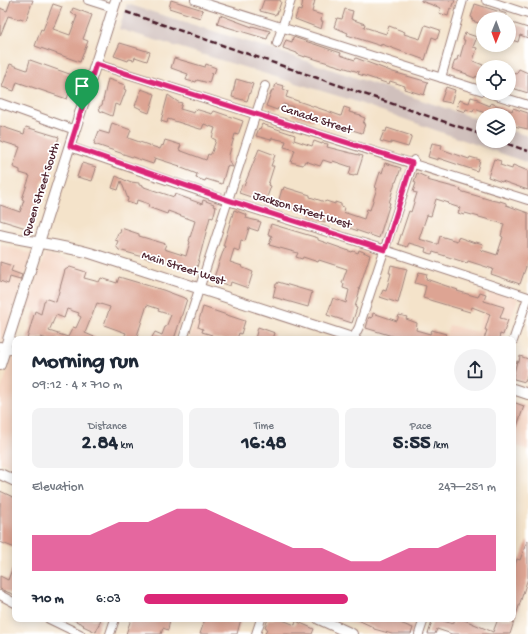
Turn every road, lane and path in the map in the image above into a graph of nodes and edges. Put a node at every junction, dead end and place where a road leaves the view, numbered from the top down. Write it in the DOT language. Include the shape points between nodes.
graph roads {
  1 [pos="88,0"];
  2 [pos="195,0"];
  3 [pos="291,0"];
  4 [pos="463,0"];
  5 [pos="486,0"];
  6 [pos="114,4"];
  7 [pos="528,14"];
  8 [pos="282,27"];
  9 [pos="277,43"];
  10 [pos="96,64"];
  11 [pos="441,78"];
  12 [pos="265,86"];
  13 [pos="476,89"];
  14 [pos="512,100"];
  15 [pos="0,103"];
  16 [pos="528,105"];
  17 [pos="256,114"];
  18 [pos="75,130"];
  19 [pos="70,146"];
  20 [pos="413,162"];
  21 [pos="228,200"];
  22 [pos="528,200"];
  23 [pos="0,235"];
  24 [pos="39,243"];
  25 [pos="385,250"];
  26 [pos="200,288"];
  27 [pos="528,297"];
  28 [pos="184,336"];
  29 [pos="345,336"];
  30 [pos="356,336"];
  31 [pos="515,336"];
  32 [pos="7,348"];
  33 [pos="0,365"];
  34 [pos="516,390"];
  35 [pos="528,394"];
  36 [pos="0,474"];
  37 [pos="12,480"];
  38 [pos="0,595"];
  39 [pos="12,601"];
  40 [pos="55,622"];
  41 [pos="114,622"];
  42 [pos="260,622"];
  43 [pos="326,622"];
  44 [pos="423,622"];
  45 [pos="80,634"];
  46 [pos="110,634"];
  47 [pos="256,634"];
  48 [pos="352,634"];
  49 [pos="419,634"];
  1 -- 6 [label="street"];
  2 -- 8 [label="street"];
  3 -- 8 [label="street"];
  4 -- 11 [label="street"];
  5 -- 7 [label="street"];
  6 -- 10 [label="main road, Queen Street South"];
  8 -- 9 [label="street"];
  8 -- 11 [label="street"];
  10 -- 17 [label="street, Canada Street"];
  10 -- 18 [label="main road, Queen Street South"];
  11 -- 13 [label="street"];
  12 -- 17 [label="street"];
  14 -- 16 [label="street"];
  15 -- 18 [label="street"];
  17 -- 20 [label="street, Canada Street"];
  17 -- 21 [label="street"];
  18 -- 19 [label="main road, Queen Street South"];
  19 -- 21 [label="street, Jackson Street West"];
  19 -- 24 [label="main road, Queen Street South"];
  20 -- 22 [label="street, Canada Street"];
  20 -- 25 [label="street"];
  21 -- 25 [label="street, Jackson Street West"];
  21 -- 26 [label="street"];
  23 -- 24 [label="main road, Main Street West"];
  24 -- 26 [label="main road, Main Street West" via="65,246"];
  24 -- 32 [label="main road, Queen Street South"];
  25 -- 27 [label="street, Jackson Street West"];
  25 -- 30 [label="street"];
  26 -- 28 [label="street"];
  26 -- 29 [label="main road, Main Street West"];
  27 -- 31 [label="street"];
  32 -- 33 [label="main road, Queen Street South"];
  34 -- 35 [label="main road"];
  36 -- 37 [label="main road"];
  38 -- 39 [label="street"];
  40 -- 45 [label="street"];
  41 -- 46 [label="street"];
  42 -- 47 [label="street"];
  43 -- 48 [label="main road"];
  44 -- 49 [label="street"];
}
